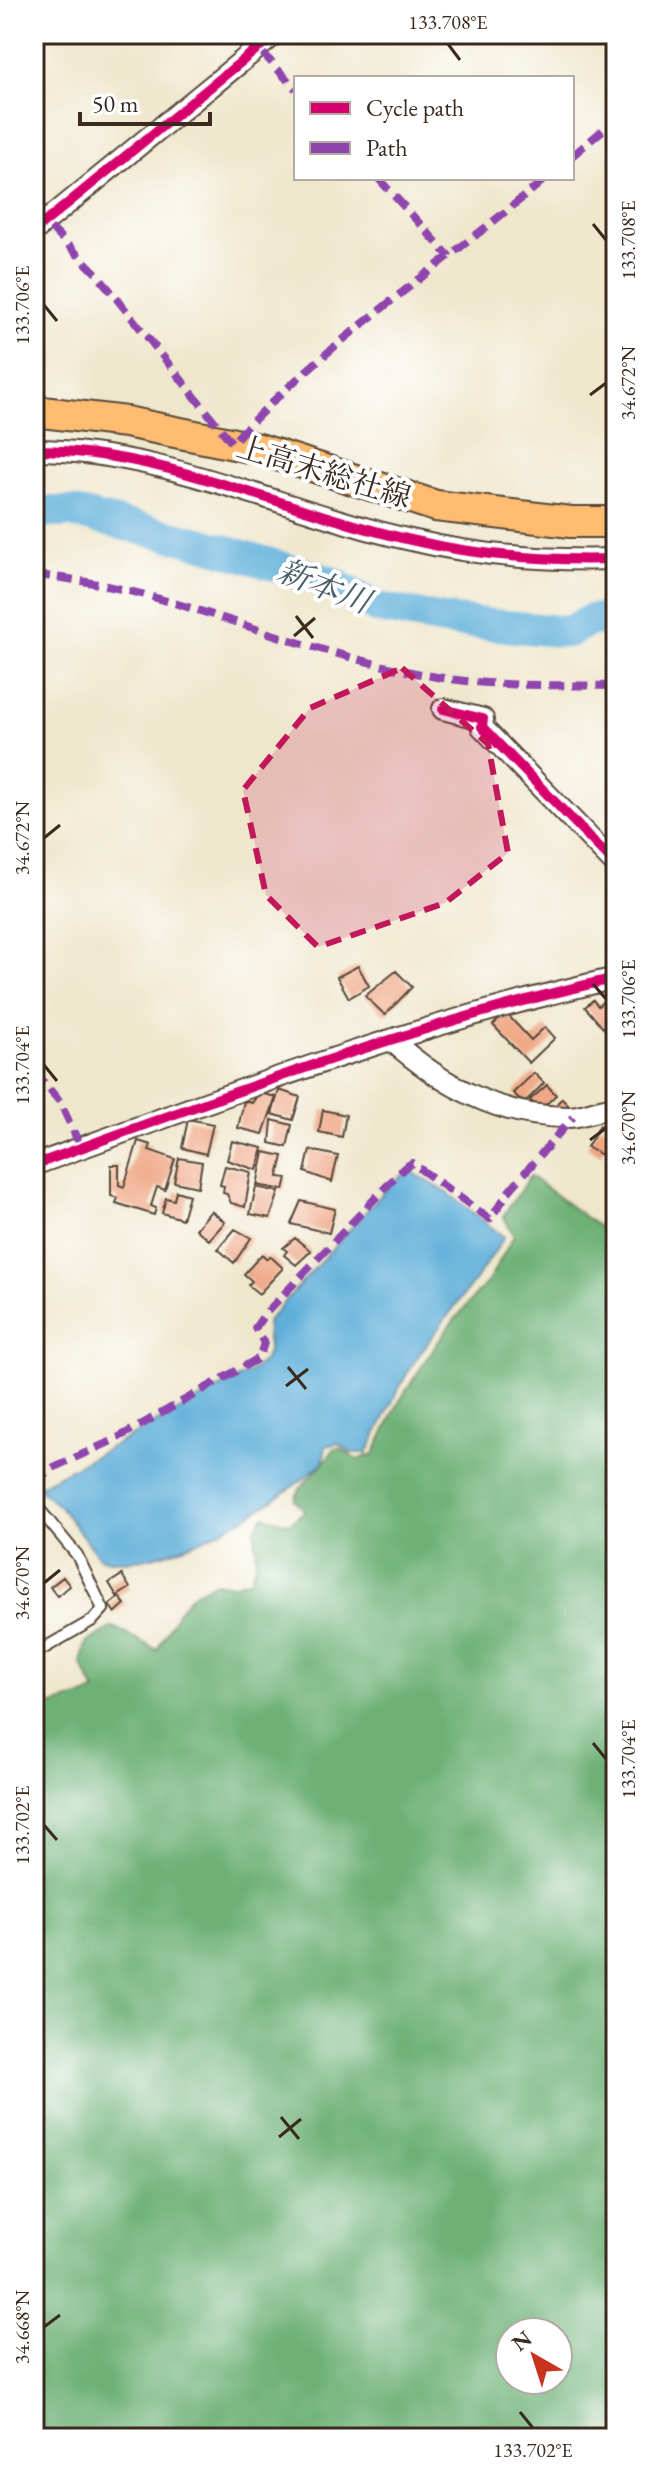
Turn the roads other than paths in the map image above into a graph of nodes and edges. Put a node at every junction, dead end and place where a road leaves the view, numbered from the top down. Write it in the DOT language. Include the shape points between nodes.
graph roads {
  1 [pos="275,34"];
  2 [pos="34,231"];
  3 [pos="34,411"];
  4 [pos="34,450"];
  5 [pos="616,522"];
  6 [pos="616,559"];
  7 [pos="443,709"];
  8 [pos="616,865"];
  9 [pos="616,978"];
  10 [pos="391,1040"];
  11 [pos="616,1108"];
  12 [pos="34,1165"];
  13 [pos="34,1503"];
  14 [pos="34,1654"];
  1 -- 2 [label="street"];
  3 -- 5 [label="main road, 上高末総社線" via="126,422 259,449 436,506 556,521"];
  4 -- 6 [label="street" via="148,465 422,542 557,561"];
  7 -- 8 [label="street" via="483,719 482,727"];
  9 -- 10 [label="street" via="477,1011"];
  10 -- 11 [label="street" via="443,1082 500,1108 573,1117"];
  10 -- 12 [label="street"];
  13 -- 14 [label="lane" via="77,1555 103,1609"];
}
